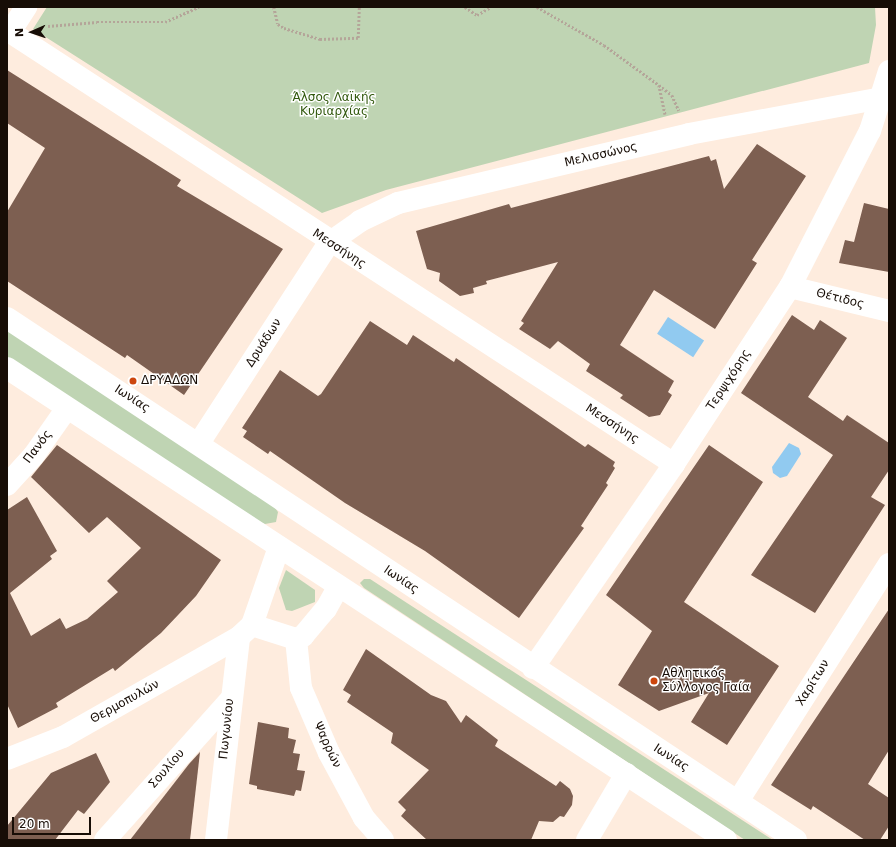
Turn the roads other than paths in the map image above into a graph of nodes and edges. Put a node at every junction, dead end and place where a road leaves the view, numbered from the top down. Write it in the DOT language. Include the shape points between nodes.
graph roads {
  1 [pos="26,7"];
  2 [pos="8,31"];
  3 [pos="889,71"];
  4 [pos="882,98"];
  5 [pos="329,243"];
  6 [pos="790,287"];
  7 [pos="889,311"];
  8 [pos="7,318"];
  9 [pos="7,368"];
  10 [pos="67,408"];
  11 [pos="199,443"];
  12 [pos="674,464"];
  13 [pos="7,485"];
  14 [pos="279,547"];
  15 [pos="889,564"];
  16 [pos="339,586"];
  17 [pos="245,631"];
  18 [pos="296,639"];
  19 [pos="533,668"];
  20 [pos="230,700"];
  21 [pos="7,759"];
  22 [pos="626,774"];
  23 [pos="738,801"];
  24 [pos="105,840"];
  25 [pos="216,840"];
  26 [pos="383,840"];
  27 [pos="587,840"];
  28 [pos="726,840"];
  29 [pos="796,840"];
  1 -- 2 [label="street"];
  2 -- 5 [label="street, Μεσσήνης"];
  3 -- 4 [label="street, Τερψιχόρης"];
  4 -- 5 [label="street, Μελισσώνος" via="689,134 398,204 360,221"];
  4 -- 6 [label="street, Τερψιχόρης" via="870,131"];
  5 -- 11 [label="street, Δρυάδων"];
  5 -- 12 [label="street, Μεσσήνης"];
  6 -- 7 [label="street, Θέτιδος"];
  6 -- 12 [label="street, Τερψιχόρης"];
  8 -- 11 [label="street, Ιωνίας"];
  9 -- 10 [label="street"];
  10 -- 13 [label="street, Πανός" via="34,455"];
  10 -- 14 [label="street"];
  11 -- 19 [label="street, Ιωνίας"];
  12 -- 19 [label="street, Τερψιχόρης"];
  14 -- 16 [label="street"];
  14 -- 17 [label="street, Πωγωνίου"];
  15 -- 23 [label="street, Χαρίτων"];
  16 -- 18 [label="street" via="326,609 302,636"];
  16 -- 22 [label="street"];
  17 -- 18 [label="street"];
  17 -- 20 [label="street, Πωγωνίου"];
  17 -- 21 [label="street, Θερμοπυλών" via="63,737"];
  18 -- 26 [label="street, Ψαρρών" via="301,688 329,753 364,818"];
  19 -- 23 [label="street, Ιωνίας"];
  20 -- 24 [label="street, Σουλίου"];
  20 -- 25 [label="street, Πωγωνίου"];
  22 -- 27 [label="street"];
  22 -- 28 [label="street"];
  23 -- 29 [label="street, Ιωνίας"];
}
